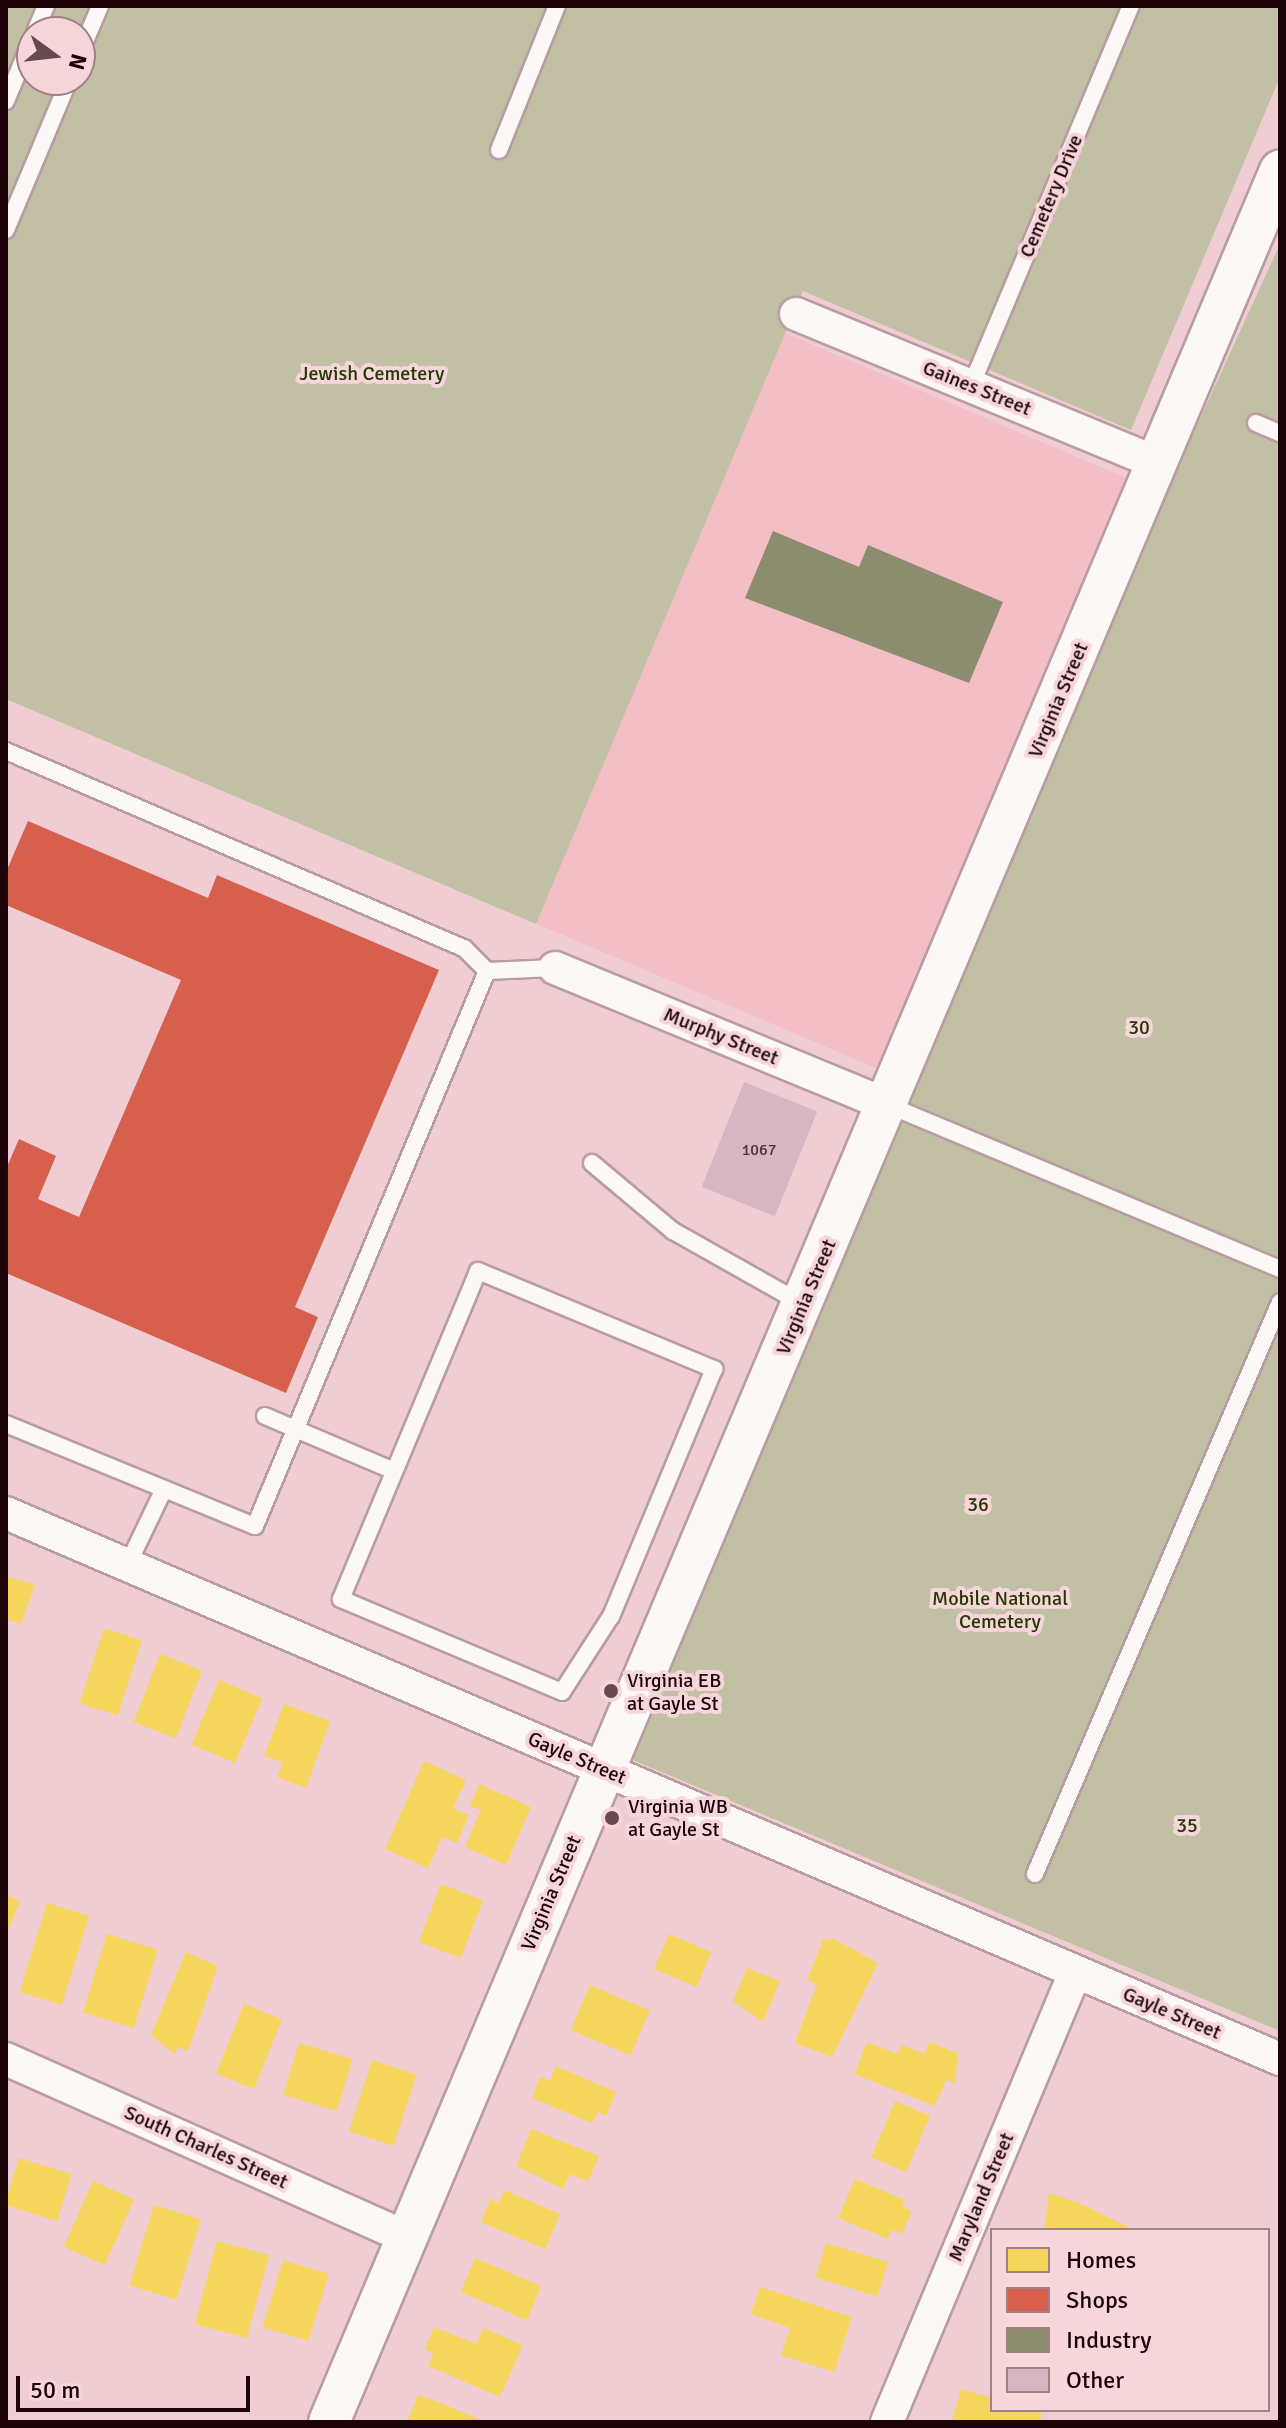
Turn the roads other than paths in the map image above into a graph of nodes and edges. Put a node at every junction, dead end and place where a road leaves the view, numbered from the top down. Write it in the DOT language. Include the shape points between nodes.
graph roads {
  1 [pos="557,6"];
  2 [pos="1131,6"];
  3 [pos="16,77"];
  4 [pos="62,96"];
  5 [pos="6,101"];
  6 [pos="499,150"];
  7 [pos="1280,171"];
  8 [pos="6,230"];
  9 [pos="796,314"];
  10 [pos="971,386"];
  11 [pos="1256,423"];
  12 [pos="1280,433"];
  13 [pos="1157,463"];
  14 [pos="6,751"];
  15 [pos="555,968"];
  16 [pos="487,971"];
  17 [pos="888,1105"];
  18 [pos="592,1163"];
  19 [pos="1280,1269"];
  20 [pos="1280,1302"];
  21 [pos="803,1304"];
  22 [pos="265,1416"];
  23 [pos="6,1424"];
  24 [pos="295,1429"];
  25 [pos="394,1471"];
  26 [pos="163,1491"];
  27 [pos="6,1513"];
  28 [pos="128,1564"];
  29 [pos="604,1769"];
  30 [pos="1035,1874"];
  31 [pos="1075,1972"];
  32 [pos="6,2059"];
  33 [pos="1280,2059"];
  34 [pos="405,2237"];
  35 [pos="329,2422"];
  36 [pos="887,2422"];
  1 -- 6 [label="lane"];
  2 -- 10 [label="lane, Cemetery Drive"];
  3 -- 5 [label="lane"];
  4 -- 8 [label="lane"];
  7 -- 13 [label="street, Virginia Street"];
  9 -- 10 [label="street, Gaines Street"];
  10 -- 13 [label="street, Gaines Street"];
  11 -- 12 [label="lane"];
  13 -- 17 [label="street, Virginia Street"];
  14 -- 16 [label="lane" via="464,948"];
  15 -- 16 [label="lane"];
  15 -- 17 [label="street, Murphy Street"];
  16 -- 24 [label="lane"];
  17 -- 19 [label="lane"];
  17 -- 21 [label="street, Virginia Street"];
  18 -- 21 [label="lane" via="673,1231"];
  20 -- 30 [label="lane"];
  21 -- 29 [label="street, Virginia Street"];
  22 -- 24 [label="lane"];
  23 -- 26 [label="lane"];
  24 -- 25 [label="lane"];
  24 -- 26 [label="lane" via="255,1526"];
  25 -- 25 [label="lane" via="341,1599 562,1692 611,1616 714,1369 478,1271"];
  26 -- 28 [label="lane"];
  27 -- 28 [label="street, Gayle Street"];
  28 -- 29 [label="street, Gayle Street"];
  29 -- 31 [label="street, Gayle Street"];
  29 -- 34 [label="street, Virginia Street"];
  31 -- 33 [label="street, Gayle Street"];
  31 -- 36 [label="street, Maryland Street"];
  32 -- 34 [label="street, South Charles Street"];
  34 -- 35 [label="street, Virginia Street"];
}
